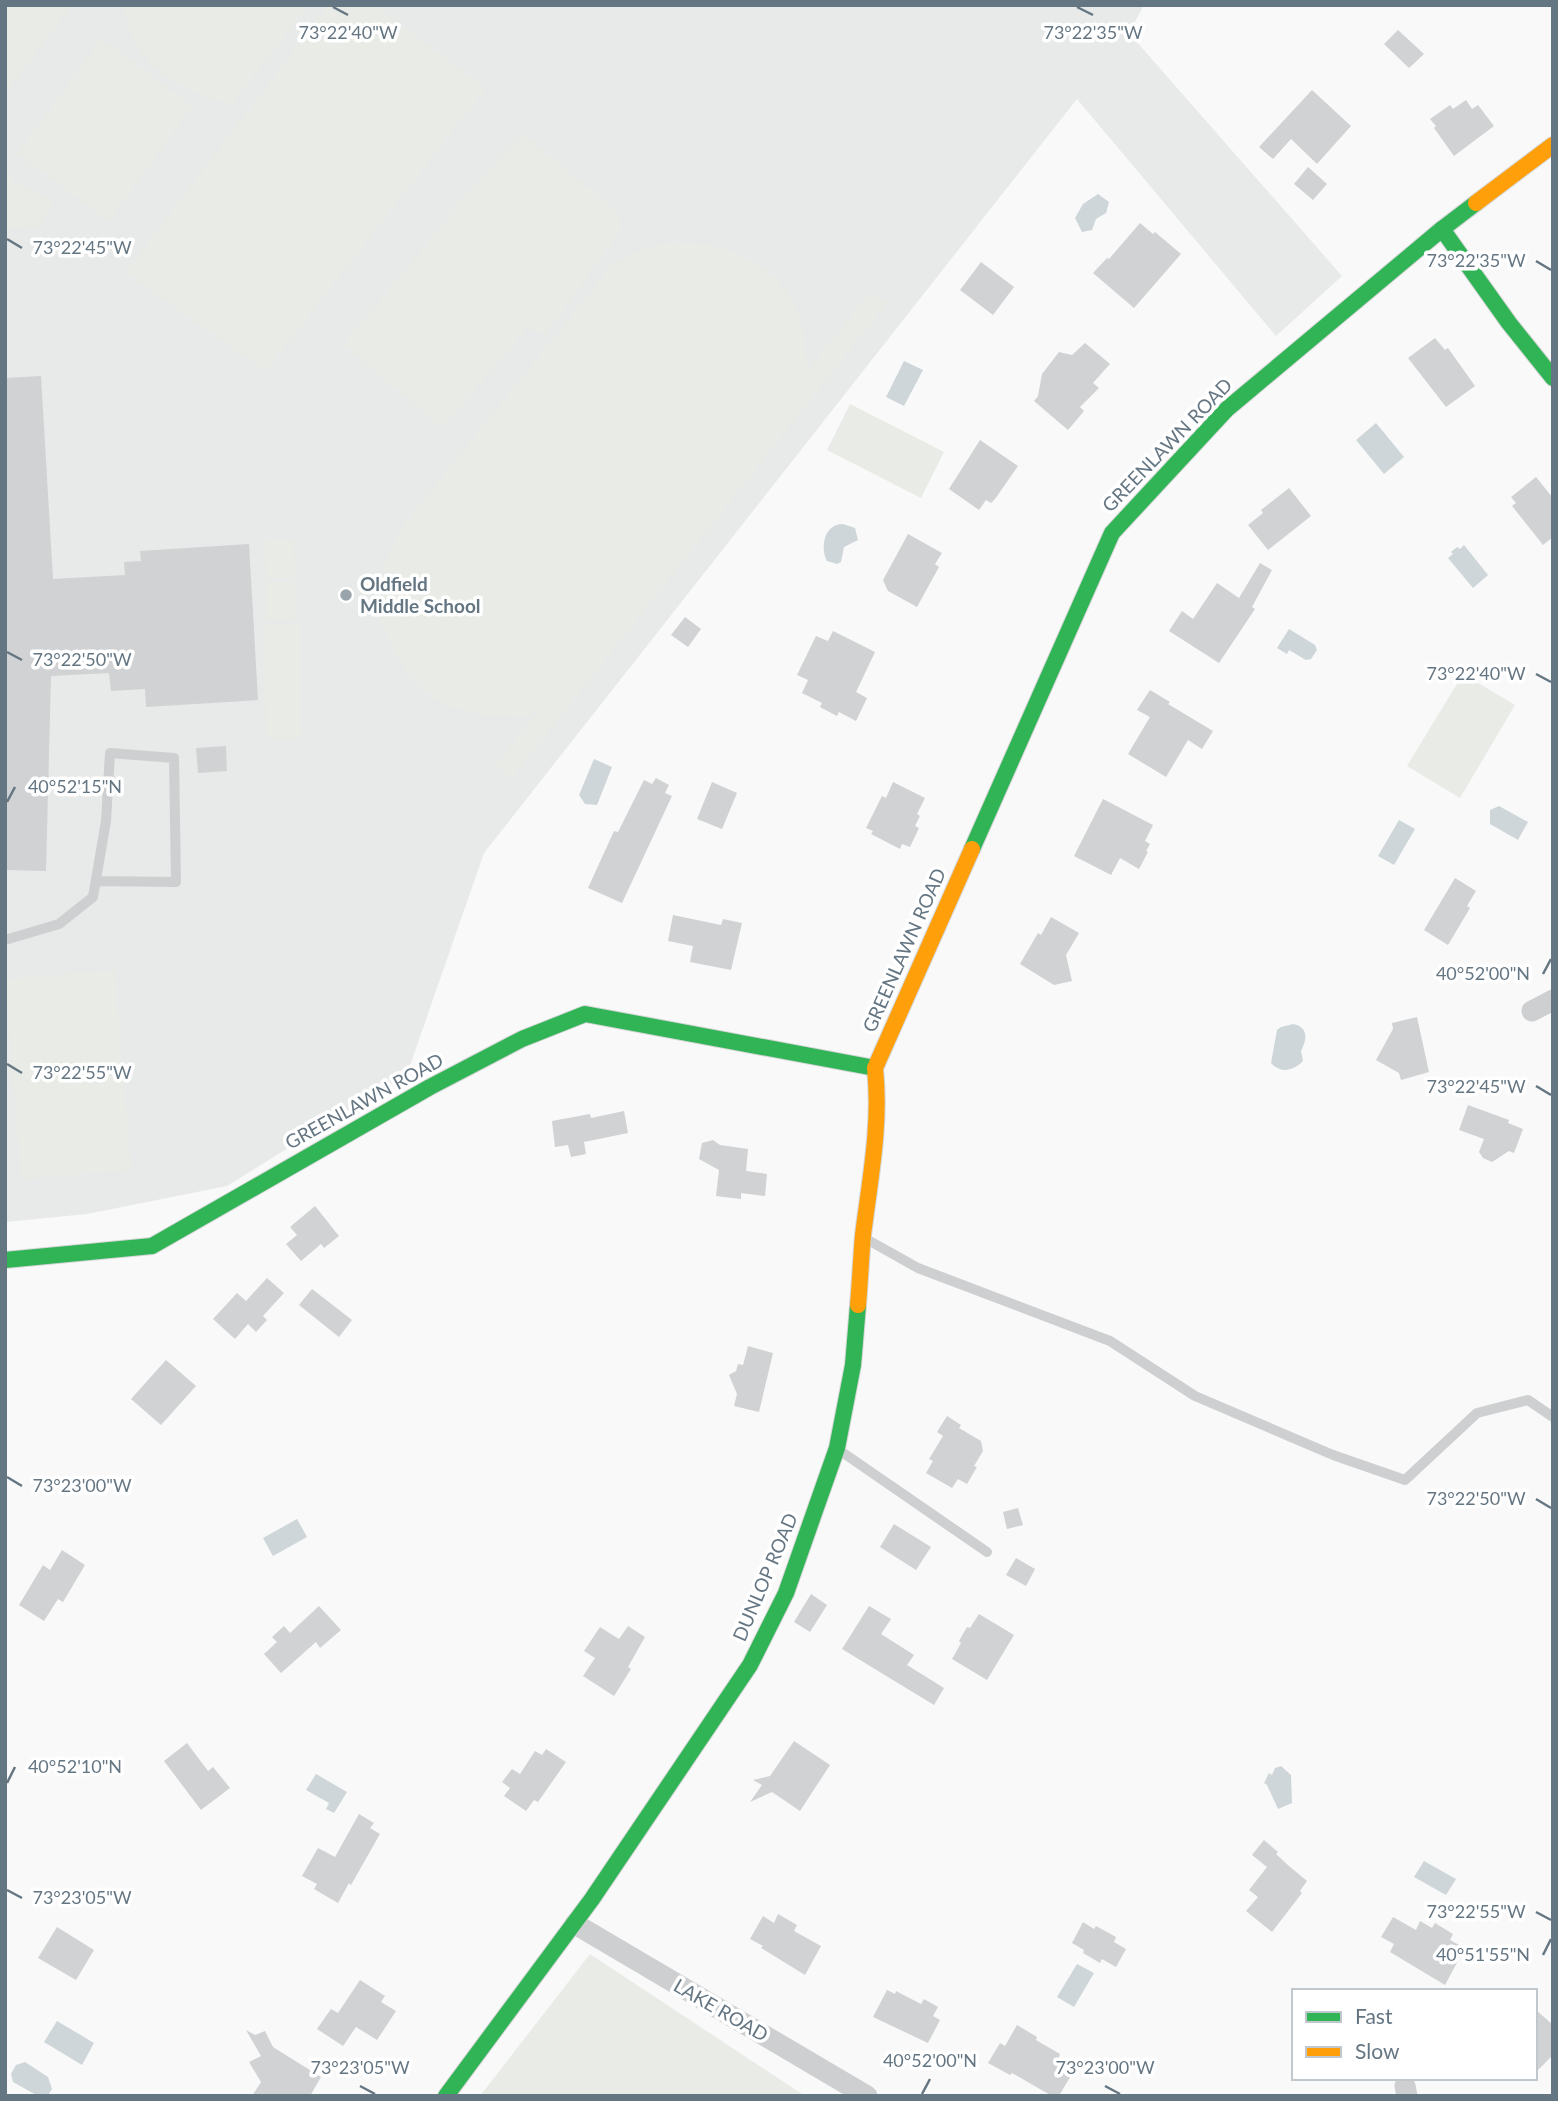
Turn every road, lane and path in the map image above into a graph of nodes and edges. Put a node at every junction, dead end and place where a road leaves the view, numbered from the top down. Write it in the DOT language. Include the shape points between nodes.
graph roads {
  1 [pos="1553,145"];
  2 [pos="1441,229"];
  3 [pos="1553,378"];
  4 [pos="96,881"];
  5 [pos="5,940"];
  6 [pos="1553,1000"];
  7 [pos="1532,1011"];
  8 [pos="875,1068"];
  9 [pos="863,1237"];
  10 [pos="5,1260"];
  11 [pos="1553,1417"];
  12 [pos="837,1448"];
  13 [pos="987,1552"];
  14 [pos="575,1924"];
  15 [pos="446,2096"];
  16 [pos="867,2096"];
  1 -- 2 [label="main road, GREENLAWN ROAD"];
  2 -- 3 [label="main road"];
  2 -- 8 [label="main road, GREENLAWN ROAD" via="1227,409 1112,533"];
  4 -- 4 [label="lane" via="110,753 174,758 176,882"];
  4 -- 5 [label="lane" via="93,897 59,925"];
  6 -- 7 [label="street"];
  8 -- 9 [label="main road, DUNLOP ROAD" via="877,1129"];
  8 -- 10 [label="main road, GREENLAWN ROAD" via="585,1014 523,1039 430,1087 152,1246"];
  9 -- 11 [label="lane" via="918,1268 1110,1341 1195,1396 1333,1455 1405,1480 1477,1413 1528,1400"];
  9 -- 12 [label="main road, DUNLOP ROAD" via="853,1365"];
  12 -- 13 [label="lane"];
  12 -- 14 [label="main road, DUNLOP ROAD" via="786,1593 750,1665"];
  14 -- 15 [label="main road, DUNLOP ROAD"];
  14 -- 16 [label="street, LAKE ROAD"];
}
